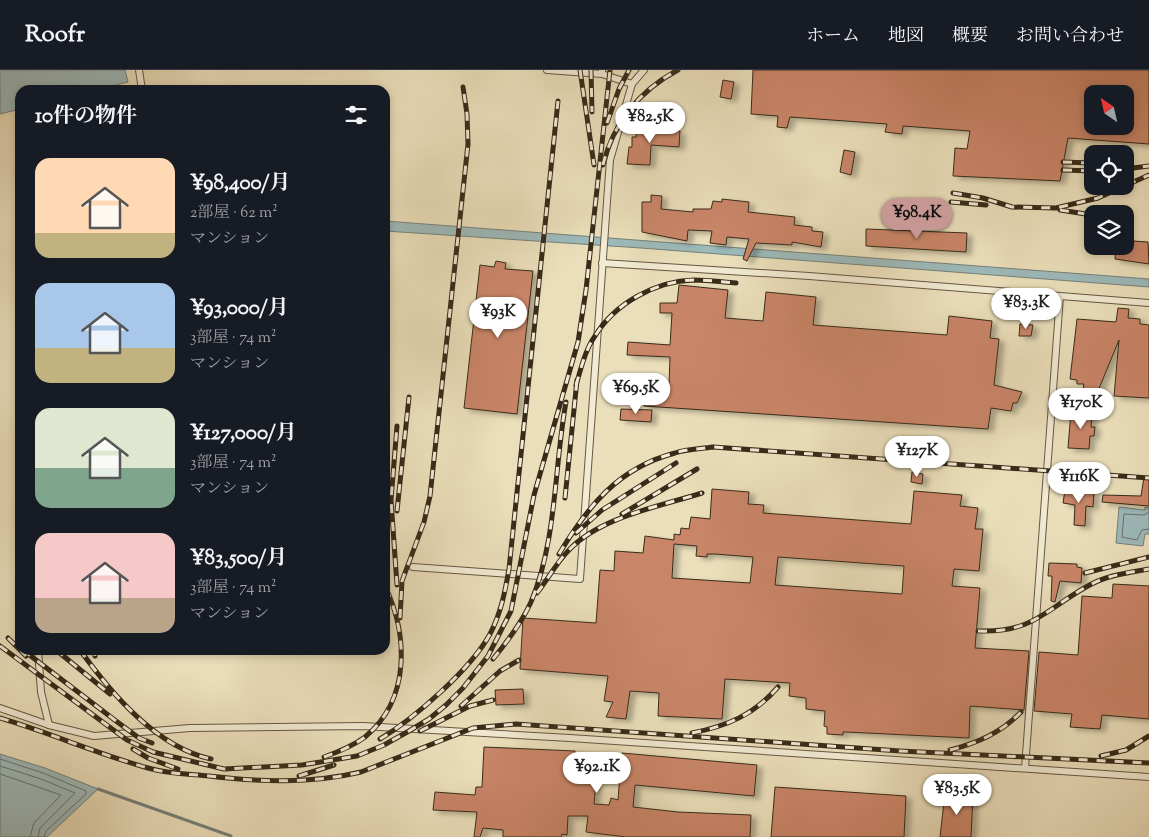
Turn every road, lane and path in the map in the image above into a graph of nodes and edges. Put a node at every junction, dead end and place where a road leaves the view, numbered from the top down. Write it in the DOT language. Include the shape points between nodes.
graph roads {
  1 [pos="140,70"];
  2 [pos="547,70"];
  3 [pos="644,70"];
  4 [pos="602,72"];
  5 [pos="632,84"];
  6 [pos="142,85"];
  7 [pos="602,263"];
  8 [pos="1060,296"];
  9 [pos="1149,303"];
  10 [pos="413,567"];
  11 [pos="38,655"];
  12 [pos="0,708"];
  13 [pos="48,725"];
  14 [pos="1026,768"];
  15 [pos="1149,777"];
  1 -- 6 [label="lane"];
  2 -- 4 [label="lane"];
  3 -- 5 [label="lane"];
  4 -- 5 [label="lane"];
  5 -- 7 [label="lane" via="610,160"];
  7 -- 8 [label="lane"];
  7 -- 10 [label="lane" via="580,579"];
  8 -- 9 [label="lane"];
  8 -- 14 [label="lane"];
  11 -- 13 [label="lane"];
  12 -- 13 [label="lane"];
  13 -- 14 [label="lane" via="94,736 190,728 363,726"];
  14 -- 15 [label="lane"];
}
